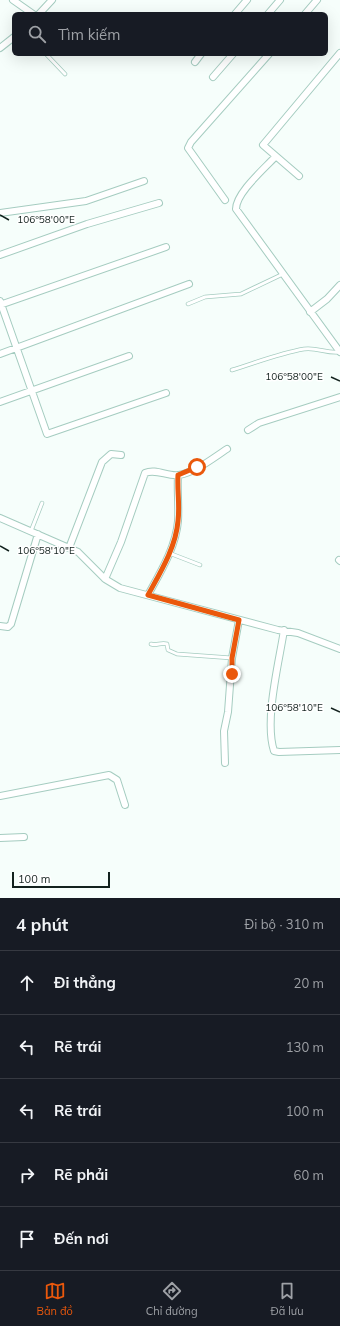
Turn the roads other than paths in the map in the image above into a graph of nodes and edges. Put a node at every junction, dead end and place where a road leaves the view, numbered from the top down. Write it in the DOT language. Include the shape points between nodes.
graph roads {
  1 [pos="13,0"];
  2 [pos="52,0"];
  3 [pos="247,0"];
  4 [pos="280,0"];
  5 [pos="317,0"];
  6 [pos="30,12"];
  7 [pos="44,12"];
  8 [pos="237,12"];
  9 [pos="270,12"];
  10 [pos="307,12"];
  11 [pos="12,39"];
  12 [pos="0,48"];
  13 [pos="340,53"];
  14 [pos="48,56"];
  15 [pos="200,56"];
  16 [pos="231,56"];
  17 [pos="267,56"];
  18 [pos="195,62"];
  19 [pos="65,74"];
  20 [pos="212,77"];
  21 [pos="275,157"];
  22 [pos="299,176"];
  23 [pos="144,181"];
  24 [pos="225,200"];
  25 [pos="159,203"];
  26 [pos="0,213"];
  27 [pos="166,247"];
  28 [pos="0,255"];
  29 [pos="282,274"];
  30 [pos="189,284"];
  31 [pos="340,285"];
  32 [pos="0,303"];
  33 [pos="188,304"];
  34 [pos="310,312"];
  35 [pos="18,348"];
  36 [pos="340,352"];
  37 [pos="0,354"];
  38 [pos="129,356"];
  39 [pos="232,370"];
  40 [pos="32,391"];
  41 [pos="166,393"];
  42 [pos="340,396"];
  43 [pos="0,402"];
  44 [pos="248,430"];
  45 [pos="227,449"];
  46 [pos="121,455"];
  47 [pos="178,475"];
  48 [pos="42,503"];
  49 [pos="0,518"];
  50 [pos="31,531"];
  51 [pos="38,534"];
  52 [pos="69,548"];
  53 [pos="169,553"];
  54 [pos="200,565"];
  55 [pos="105,579"];
  56 [pos="148,595"];
  57 [pos="239,620"];
  58 [pos="0,626"];
  59 [pos="284,630"];
  60 [pos="151,644"];
  61 [pos="340,649"];
  62 [pos="232,658"];
  63 [pos="340,750"];
  64 [pos="225,763"];
  65 [pos="0,796"];
  66 [pos="125,805"];
  67 [pos="24,837"];
  68 [pos="0,838"];
  1 -- 6 [label="street"];
  2 -- 7 [label="street"];
  3 -- 8 [label="street"];
  4 -- 9 [label="street"];
  5 -- 10 [label="street"];
  11 -- 12 [label="street"];
  13 -- 21 [label="street" via="264,143"];
  14 -- 19 [label="lane"];
  15 -- 18 [label="street"];
  16 -- 20 [label="street"];
  17 -- 24 [label="street" via="190,142 188,148"];
  21 -- 22 [label="street"];
  21 -- 29 [label="street" via="242,194 236,203 236,209"];
  23 -- 26 [label="street" via="86,201"];
  25 -- 28 [label="street" via="87,224"];
  27 -- 32 [label="street"];
  29 -- 33 [label="lane" via="241,294 205,297"];
  29 -- 34 [label="street"];
  30 -- 35 [label="street"];
  31 -- 34 [label="street"];
  32 -- 35 [label="street"];
  34 -- 36 [label="street"];
  35 -- 37 [label="street"];
  35 -- 40 [label="street"];
  36 -- 39 [label="lane" via="332,353 318,348 304,349"];
  38 -- 40 [label="street"];
  40 -- 41 [label="street" via="47,434"];
  40 -- 43 [label="street"];
  42 -- 44 [label="street"];
  45 -- 47 [label="street"];
  46 -- 52 [label="street" via="111,454 102,462"];
  47 -- 53 [label="street" via="178,522"];
  47 -- 55 [label="street" via="150,471 145,473"];
  48 -- 50 [label="lane"];
  49 -- 50 [label="street"];
  50 -- 51 [label="street"];
  51 -- 52 [label="street"];
  51 -- 58 [label="street" via="11,624 8,627"];
  52 -- 55 [label="street" via="84,557"];
  53 -- 54 [label="lane"];
  53 -- 56 [label="street"];
  55 -- 56 [label="street" via="120,588"];
  56 -- 57 [label="street"];
  57 -- 59 [label="street"];
  57 -- 62 [label="street"];
  59 -- 61 [label="street" via="298,632"];
  59 -- 63 [label="street" via="272,702 274,751"];
  60 -- 62 [label="lane" via="164,643 168,650 177,654"];
  62 -- 64 [label="street" via="224,737"];
  65 -- 66 [label="street" via="109,775 117,780"];
  67 -- 68 [label="street"];
}
